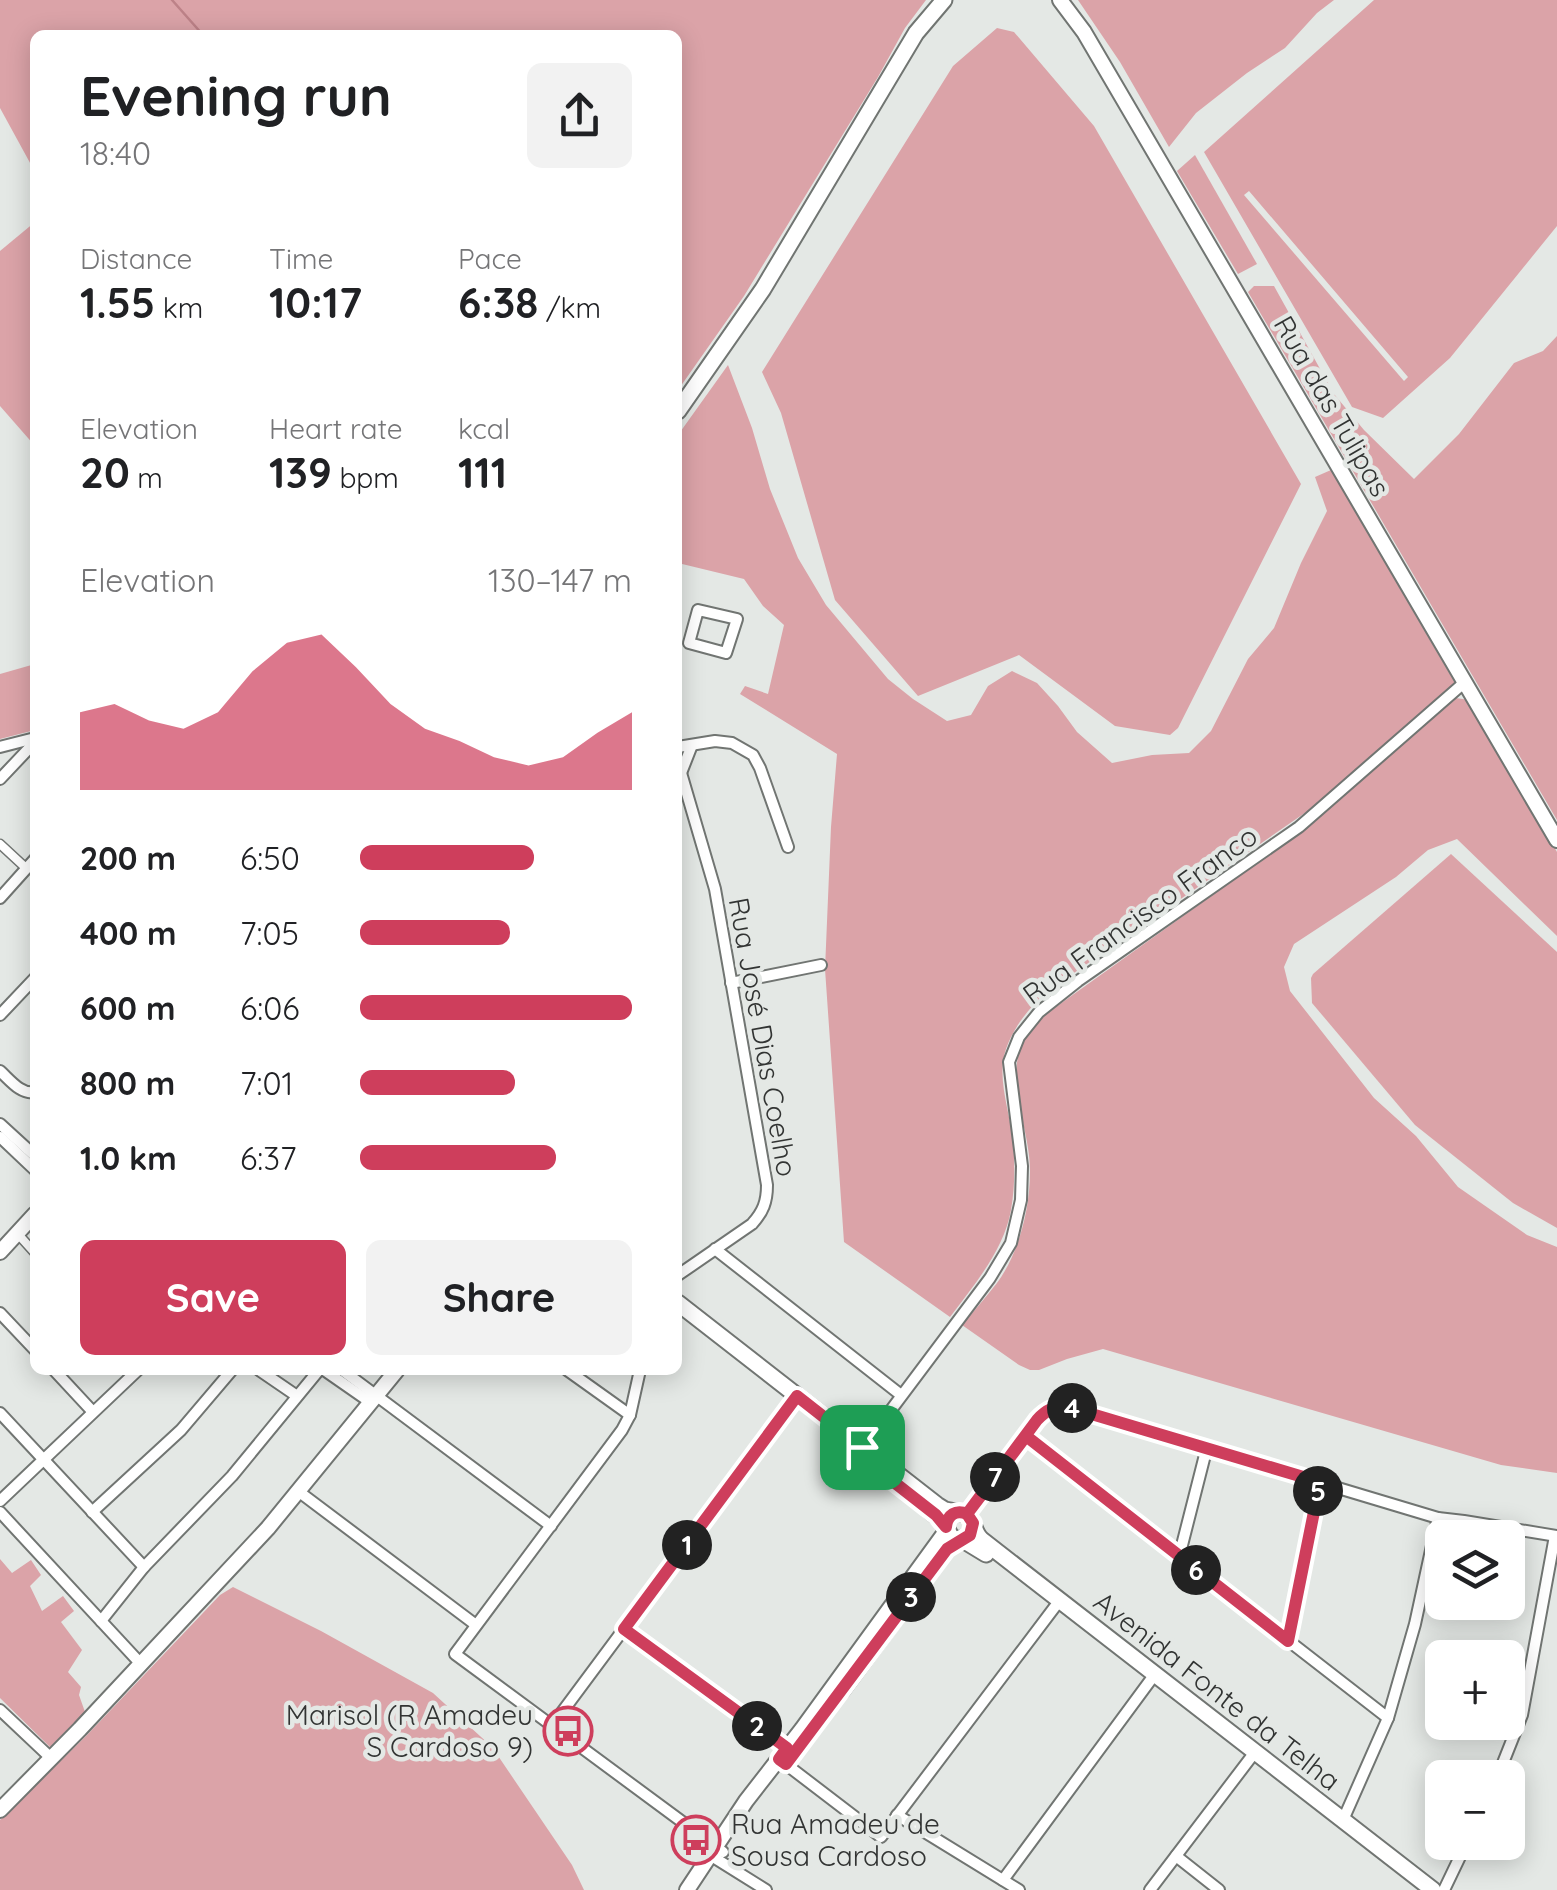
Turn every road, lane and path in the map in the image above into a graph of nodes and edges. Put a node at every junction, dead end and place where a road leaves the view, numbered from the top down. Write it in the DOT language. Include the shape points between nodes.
graph roads {
  1 [pos="944,0"];
  2 [pos="1060,0"];
  3 [pos="682,404"];
  4 [pos="682,627"];
  5 [pos="692,630"];
  6 [pos="1465,682"];
  7 [pos="30,741"];
  8 [pos="692,745"];
  9 [pos="30,746"];
  10 [pos="682,746"];
  11 [pos="0,749"];
  12 [pos="682,765"];
  13 [pos="9,769"];
  14 [pos="0,779"];
  15 [pos="682,781"];
  16 [pos="1557,840"];
  17 [pos="0,844"];
  18 [pos="788,847"];
  19 [pos="30,863"];
  20 [pos="30,865"];
  21 [pos="0,898"];
  22 [pos="821,964"];
  23 [pos="30,983"];
  24 [pos="731,983"];
  25 [pos="0,1015"];
  26 [pos="0,1071"];
  27 [pos="30,1094"];
  28 [pos="0,1124"];
  29 [pos="0,1136"];
  30 [pos="30,1151"];
  31 [pos="30,1165"];
  32 [pos="30,1220"];
  33 [pos="17,1234"];
  34 [pos="30,1248"];
  35 [pos="715,1248"];
  36 [pos="0,1252"];
  37 [pos="682,1272"];
  38 [pos="682,1305"];
  39 [pos="0,1313"];
  40 [pos="682,1317"];
  41 [pos="30,1345"];
  42 [pos="59,1375"];
  43 [pos="133,1375"];
  44 [pos="228,1375"];
  45 [pos="266,1375"];
  46 [pos="317,1375"];
  47 [pos="331,1375"];
  48 [pos="347,1375"];
  49 [pos="393,1375"];
  50 [pos="574,1375"];
  51 [pos="639,1375"];
  52 [pos="901,1395"];
  53 [pos="297,1396"];
  54 [pos="373,1399"];
  55 [pos="794,1399"];
  56 [pos="0,1412"];
  57 [pos="93,1412"];
  58 [pos="630,1415"];
  59 [pos="1026,1436"];
  60 [pos="1207,1447"];
  61 [pos="860,1451"];
  62 [pos="44,1459"];
  63 [pos="1320,1482"];
  64 [pos="298,1491"];
  65 [pos="0,1501"];
  66 [pos="0,1512"];
  67 [pos="92,1512"];
  68 [pos="1438,1518"];
  69 [pos="551,1526"];
  70 [pos="959,1527"];
  71 [pos="1556,1536"];
  72 [pos="1179,1557"];
  73 [pos="144,1567"];
  74 [pos="1057,1604"];
  75 [pos="102,1621"];
  76 [pos="476,1625"];
  77 [pos="624,1629"];
  78 [pos="1288,1641"];
  79 [pos="140,1663"];
  80 [pos="1152,1677"];
  81 [pos="0,1710"];
  82 [pos="1388,1718"];
  83 [pos="551,1727"];
  84 [pos="1252,1755"];
  85 [pos="787,1756"];
  86 [pos="51,1758"];
  87 [pos="1505,1760"];
  88 [pos="0,1810"];
  89 [pos="897,1815"];
  90 [pos="1343,1820"];
  91 [pos="717,1853"];
  92 [pos="1176,1856"];
  93 [pos="1458,1860"];
  94 [pos="1003,1880"];
  95 [pos="749,1885"];
  96 [pos="687,1890"];
  97 [pos="698,1890"];
  98 [pos="766,1890"];
  99 [pos="1019,1890"];
  100 [pos="1150,1890"];
  101 [pos="1219,1890"];
  102 [pos="1420,1890"];
  103 [pos="1433,1890"];
  104 [pos="1444,1890"];
  1 -- 3 [label="main road" via="916,33 763,289"];
  2 -- 6 [label="street, Rua das Tulipas"];
  4 -- 5 [label="street"];
  5 -- 5 [label="street" via="698,610 736,619 726,653 689,643"];
  6 -- 16 [label="street, Rua das Tulipas"];
  6 -- 52 [label="street, Rua Francisco Franco" via="1299,827 1039,1012 1019,1037 1010,1062 1021,1200 1011,1243"];
  7 -- 11 [label="street"];
  8 -- 10 [label="street"];
  8 -- 12 [label="street"];
  8 -- 18 [label="street" via="732,743 752,755"];
  9 -- 13 [label="street"];
  11 -- 13 [label="street"];
  13 -- 14 [label="street"];
  15 -- 24 [label="street, Rua José Dias Coelho" via="715,888"];
  17 -- 19 [label="street"];
  20 -- 21 [label="street"];
  22 -- 24 [label="street"];
  23 -- 25 [label="street"];
  24 -- 35 [label="street, Rua José Dias Coelho" via="768,1185 761,1214"];
  26 -- 27 [label="street"];
  28 -- 30 [label="street"];
  29 -- 31 [label="street"];
  32 -- 33 [label="street"];
  33 -- 34 [label="street"];
  33 -- 36 [label="street"];
  35 -- 37 [label="street, Rua José Dias Coelho"];
  35 -- 52 [label="street"];
  38 -- 55 [label="main road, Avenida Fonte da Telha"];
  39 -- 41 [label="street"];
  40 -- 55 [label="main road, Avenida Fonte da Telha"];
  42 -- 57 [label="street"];
  43 -- 57 [label="street"];
  44 -- 67 [label="street" via="172,1439"];
  45 -- 53 [label="street"];
  46 -- 53 [label="street"];
  47 -- 54 [label="street"];
  48 -- 54 [label="street"];
  49 -- 54 [label="street"];
  50 -- 58 [label="street"];
  51 -- 58 [label="street"];
  52 -- 61 [label="street, Rua Francisco Franco"];
  53 -- 73 [label="street"];
  54 -- 64 [label="street"];
  54 -- 69 [label="street"];
  55 -- 61 [label="main road, Avenida Fonte da Telha"];
  55 -- 77 [label="street"];
  56 -- 62 [label="street"];
  57 -- 62 [label="street"];
  58 -- 69 [label="street"];
  59 -- 60 [label="street" via="1043,1413 1059,1406"];
  59 -- 70 [label="street"];
  59 -- 72 [label="street"];
  60 -- 63 [label="street"];
  60 -- 72 [label="street"];
  61 -- 70 [label="main road, Avenida Fonte da Telha"];
  62 -- 65 [label="street"];
  62 -- 67 [label="street"];
  63 -- 68 [label="street"];
  63 -- 78 [label="street"];
  64 -- 76 [label="street"];
  64 -- 79 [label="street"];
  66 -- 75 [label="street"];
  67 -- 73 [label="street"];
  68 -- 71 [label="street"];
  68 -- 82 [label="street"];
  69 -- 76 [label="street"];
  70 -- 74 [label="main road, Avenida Fonte da Telha"];
  70 -- 85 [label="street"];
  71 -- 87 [label="street" via="1522,1715"];
  72 -- 78 [label="street"];
  73 -- 75 [label="street"];
  74 -- 80 [label="main road, Avenida Fonte da Telha"];
  74 -- 89 [label="street"];
  75 -- 79 [label="street"];
  76 -- 83 [label="street" via="454,1654"];
  77 -- 83 [label="street"];
  77 -- 85 [label="street"];
  78 -- 82 [label="street"];
  79 -- 86 [label="street"];
  80 -- 84 [label="main road, Avenida Fonte da Telha"];
  80 -- 94 [label="street"];
  81 -- 86 [label="street"];
  82 -- 90 [label="street"];
  83 -- 91 [label="street"];
  84 -- 90 [label="main road, Avenida Fonte da Telha"];
  84 -- 92 [label="street"];
  84 -- 102 [label="main road, Avenida Fonte da Telha"];
  85 -- 89 [label="street" via="881,1837"];
  85 -- 91 [label="street"];
  86 -- 88 [label="street"];
  89 -- 94 [label="street"];
  90 -- 103 [label="main road, Avenida Fonte da Telha"];
  91 -- 95 [label="street"];
  91 -- 96 [label="street"];
  91 -- 97 [label="street"];
  92 -- 100 [label="street"];
  92 -- 101 [label="street"];
  93 -- 104 [label="street"];
  94 -- 99 [label="street"];
  95 -- 98 [label="street"];
}
